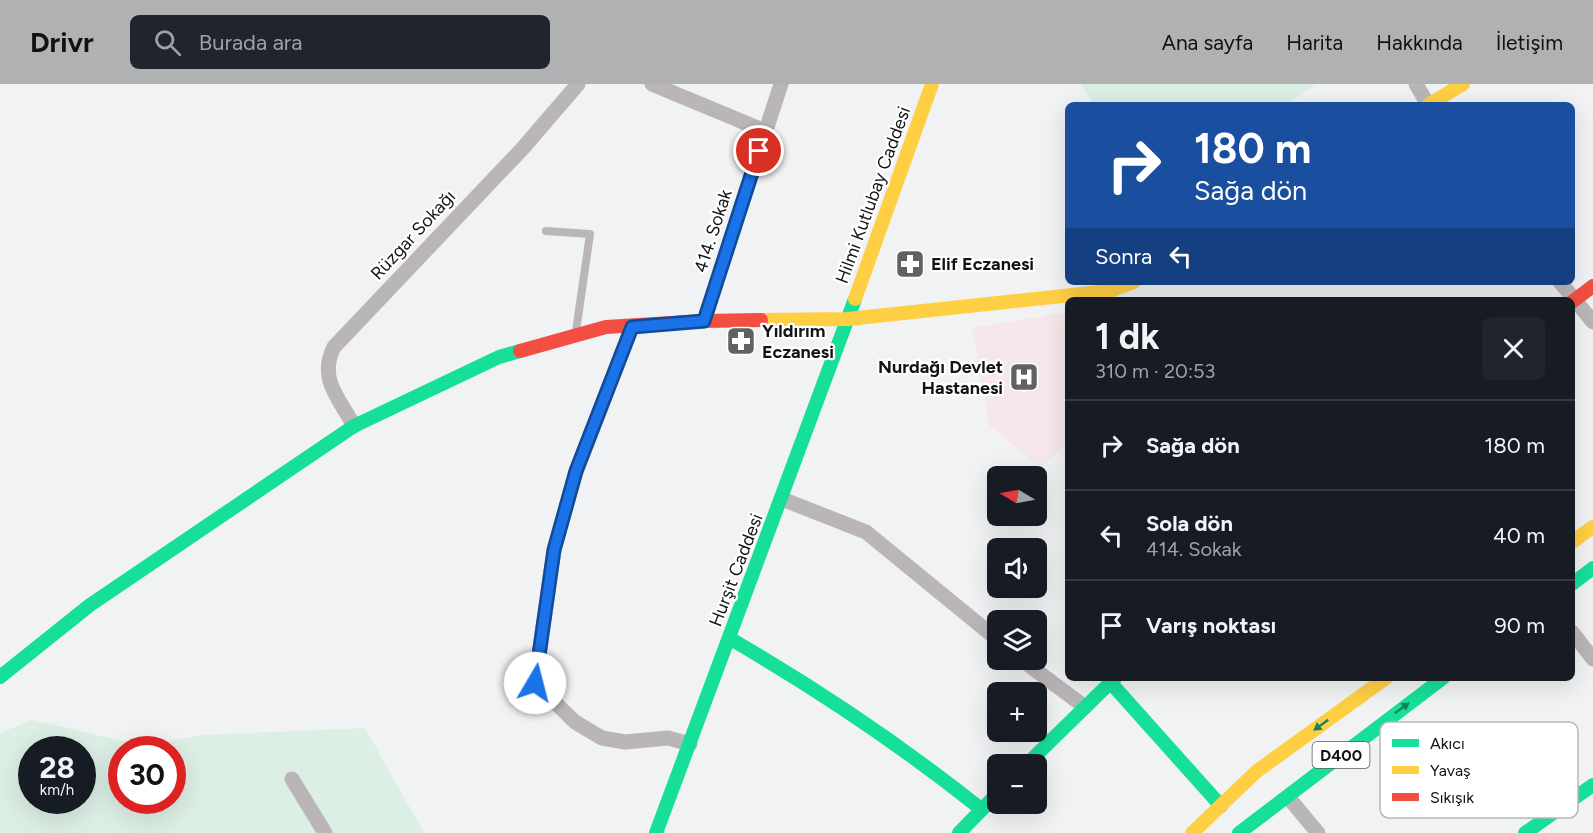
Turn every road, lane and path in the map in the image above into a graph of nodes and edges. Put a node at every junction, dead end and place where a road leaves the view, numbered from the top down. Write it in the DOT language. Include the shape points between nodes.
graph roads {
  1 [pos="578,84"];
  2 [pos="652,84"];
  3 [pos="781,84"];
  4 [pos="932,84"];
  5 [pos="1416,84"];
  6 [pos="1463,84"];
  7 [pos="1426,102"];
  8 [pos="1433,102"];
  9 [pos="765,131"];
  10 [pos="546,231"];
  11 [pos="1126,285"];
  12 [pos="1593,286"];
  13 [pos="1101,296"];
  14 [pos="1065,299"];
  15 [pos="1575,300"];
  16 [pos="1575,303"];
  17 [pos="848,319"];
  18 [pos="704,321"];
  19 [pos="1593,322"];
  20 [pos="632,327"];
  21 [pos="576,336"];
  22 [pos="354,426"];
  23 [pos="782,499"];
  24 [pos="1593,526"];
  25 [pos="1575,540"];
  26 [pos="1593,568"];
  27 [pos="1575,582"];
  28 [pos="987,631"];
  29 [pos="1575,636"];
  30 [pos="729,638"];
  31 [pos="1593,659"];
  32 [pos="1035,670"];
  33 [pos="0,677"];
  34 [pos="1112,681"];
  35 [pos="1114,681"];
  36 [pos="1382,681"];
  37 [pos="1439,681"];
  38 [pos="1085,707"];
  39 [pos="1382,722"];
  40 [pos="1380,724"];
  41 [pos="690,744"];
  42 [pos="1037,754"];
  43 [pos="292,779"];
  44 [pos="1593,785"];
  45 [pos="1578,796"];
  46 [pos="1288,797"];
  47 [pos="987,803"];
  48 [pos="1221,806"];
  49 [pos="981,809"];
  50 [pos="1546,818"];
  51 [pos="325,833"];
  52 [pos="657,833"];
  53 [pos="959,833"];
  54 [pos="1192,833"];
  55 [pos="1239,833"];
  56 [pos="1318,833"];
  57 [pos="1525,833"];
  1 -- 22 [label="street, Rüzgar Sokağı" via="523,148 334,347 327,377"];
  2 -- 9 [label="street"];
  3 -- 9 [label="street, 414. Sokak"];
  4 -- 17 [label="main road, Hilmi Kutlubay Caddesi"];
  5 -- 7 [label="street"];
  6 -- 8 [label="main road"];
  9 -- 18 [label="street, 414. Sokak"];
  10 -- 21 [label="lane" via="590,234"];
  11 -- 13 [label="main road"];
  12 -- 15 [label="main road"];
  14 -- 17 [label="main road"];
  16 -- 19 [label="street"];
  17 -- 18 [label="main road"];
  17 -- 23 [label="main road, Hurşit Caddesi"];
  18 -- 20 [label="main road"];
  20 -- 21 [label="main road" via="606,327"];
  20 -- 41 [label="street" via="576,471 554,550 535,683 575,722 602,738 625,742 668,738"];
  21 -- 22 [label="main road" via="499,357"];
  22 -- 33 [label="main road" via="90,605"];
  23 -- 28 [label="street" via="866,532"];
  23 -- 30 [label="main road, Hurşit Caddesi"];
  24 -- 25 [label="main road"];
  26 -- 27 [label="main road"];
  29 -- 31 [label="street"];
  30 -- 41 [label="main road, Hurşit Caddesi"];
  30 -- 49 [label="main road" via="781,668 935,772"];
  32 -- 38 [label="street"];
  34 -- 38 [label="main road"];
  35 -- 48 [label="main road"];
  36 -- 48 [label="main road, D400, one-way" via="1257,771"];
  39 -- 37 [label="main road, D400, one-way"];
  38 -- 42 [label="main road"];
  46 -- 40 [label="main road, D400, one-way"];
  41 -- 52 [label="main road, Hurşit Caddesi"];
  43 -- 51 [label="street"];
  44 -- 45 [label="main road"];
  46 -- 55 [label="main road, D400"];
  46 -- 56 [label="street"];
  47 -- 49 [label="main road"];
  48 -- 54 [label="main road, D400"];
  49 -- 53 [label="main road"];
  50 -- 57 [label="main road"];
}
